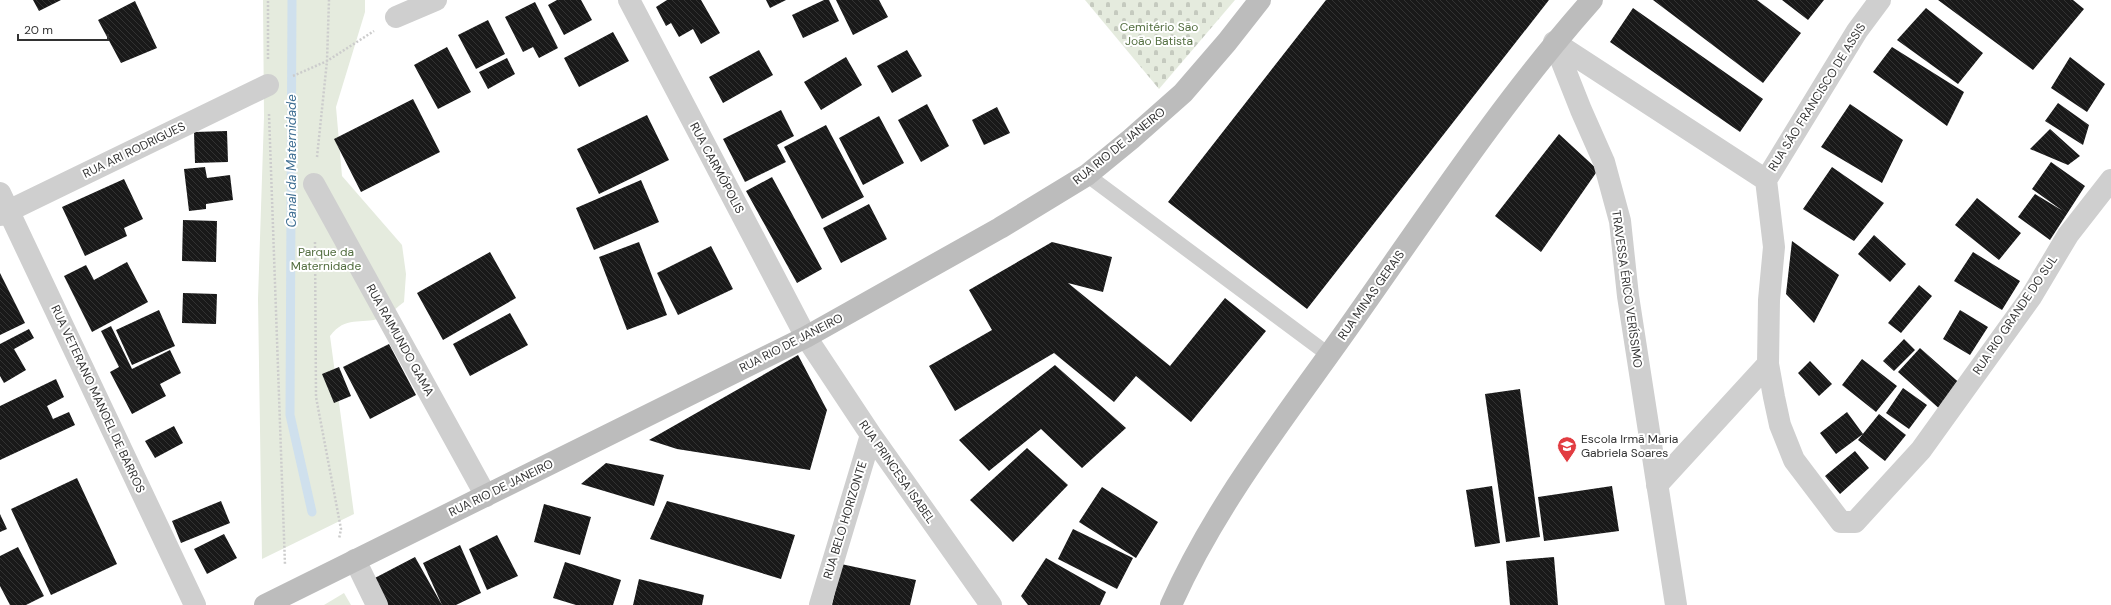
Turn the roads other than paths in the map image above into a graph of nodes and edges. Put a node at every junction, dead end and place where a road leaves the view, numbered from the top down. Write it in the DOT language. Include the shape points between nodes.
graph roads {
  1 [pos="436,0"];
  2 [pos="629,0"];
  3 [pos="1260,0"];
  4 [pos="1592,0"];
  5 [pos="1880,0"];
  6 [pos="396,17"];
  7 [pos="1554,42"];
  8 [pos="268,85"];
  9 [pos="1087,174"];
  10 [pos="1766,180"];
  11 [pos="2111,180"];
  12 [pos="314,184"];
  13 [pos="3,206"];
  14 [pos="806,337"];
  15 [pos="1329,355"];
  16 [pos="1768,364"];
  17 [pos="871,435"];
  18 [pos="1921,450"];
  19 [pos="1657,485"];
  20 [pos="486,496"];
  21 [pos="355,560"];
  22 [pos="195,605"];
  23 [pos="265,605"];
  24 [pos="377,605"];
  25 [pos="820,605"];
  26 [pos="991,605"];
  27 [pos="1171,605"];
  28 [pos="1676,605"];
  1 -- 6 [label="street"];
  2 -- 14 [label="street, RUA CARMÓPOLIS"];
  3 -- 9 [label="main road, RUA RIO DE JANEIRO" via="1183,93 1131,140"];
  4 -- 7 [label="main road, RUA MINAS GERAIS"];
  5 -- 10 [label="street, RUA SÃO FRANCISCO DE ASSIS" via="1857,31"];
  7 -- 10 [label="street"];
  7 -- 15 [label="main road, RUA MINAS GERAIS"];
  7 -- 19 [label="street, TRAVESSA ÉRICO VERÍSSIMO" via="1604,162 1620,221 1628,296"];
  8 -- 13 [label="street, RUA ARI RODRIGUES"];
  9 -- 14 [label="main road, RUA RIO DE JANEIRO" via="1000,228"];
  9 -- 15 [label="lane"];
  10 -- 16 [label="street, RUA SÃO FRANCISCO DE ASSIS" via="1774,247 1769,300"];
  11 -- 18 [label="street, RUA RIO GRANDE DO SUL" via="2068,235 2030,297"];
  12 -- 20 [label="street, RUA RAIMUNDO GAMA"];
  13 -- 22 [label="street, RUA VETERANO MANOEL DE BARROS"];
  14 -- 17 [label="street, RUA PRINCESA ISABEL"];
  14 -- 20 [label="main road, RUA RIO DE JANEIRO"];
  15 -- 27 [label="main road, RUA MINAS GERAIS" via="1242,478 1188,568"];
  16 -- 18 [label="street, RUA SÃO FRANCISCO DE ASSIS" via="1780,425 1794,460 1841,522 1855,522"];
  16 -- 19 [label="street"];
  17 -- 25 [label="street, RUA BELO HORIZONTE"];
  17 -- 26 [label="street, RUA PRINCESA ISABEL"];
  19 -- 28 [label="street, TRAVESSA ÉRICO VERÍSSIMO"];
  20 -- 21 [label="main road, RUA RIO DE JANEIRO"];
  21 -- 23 [label="main road, RUA RIO DE JANEIRO"];
  21 -- 24 [label="street"];
}
